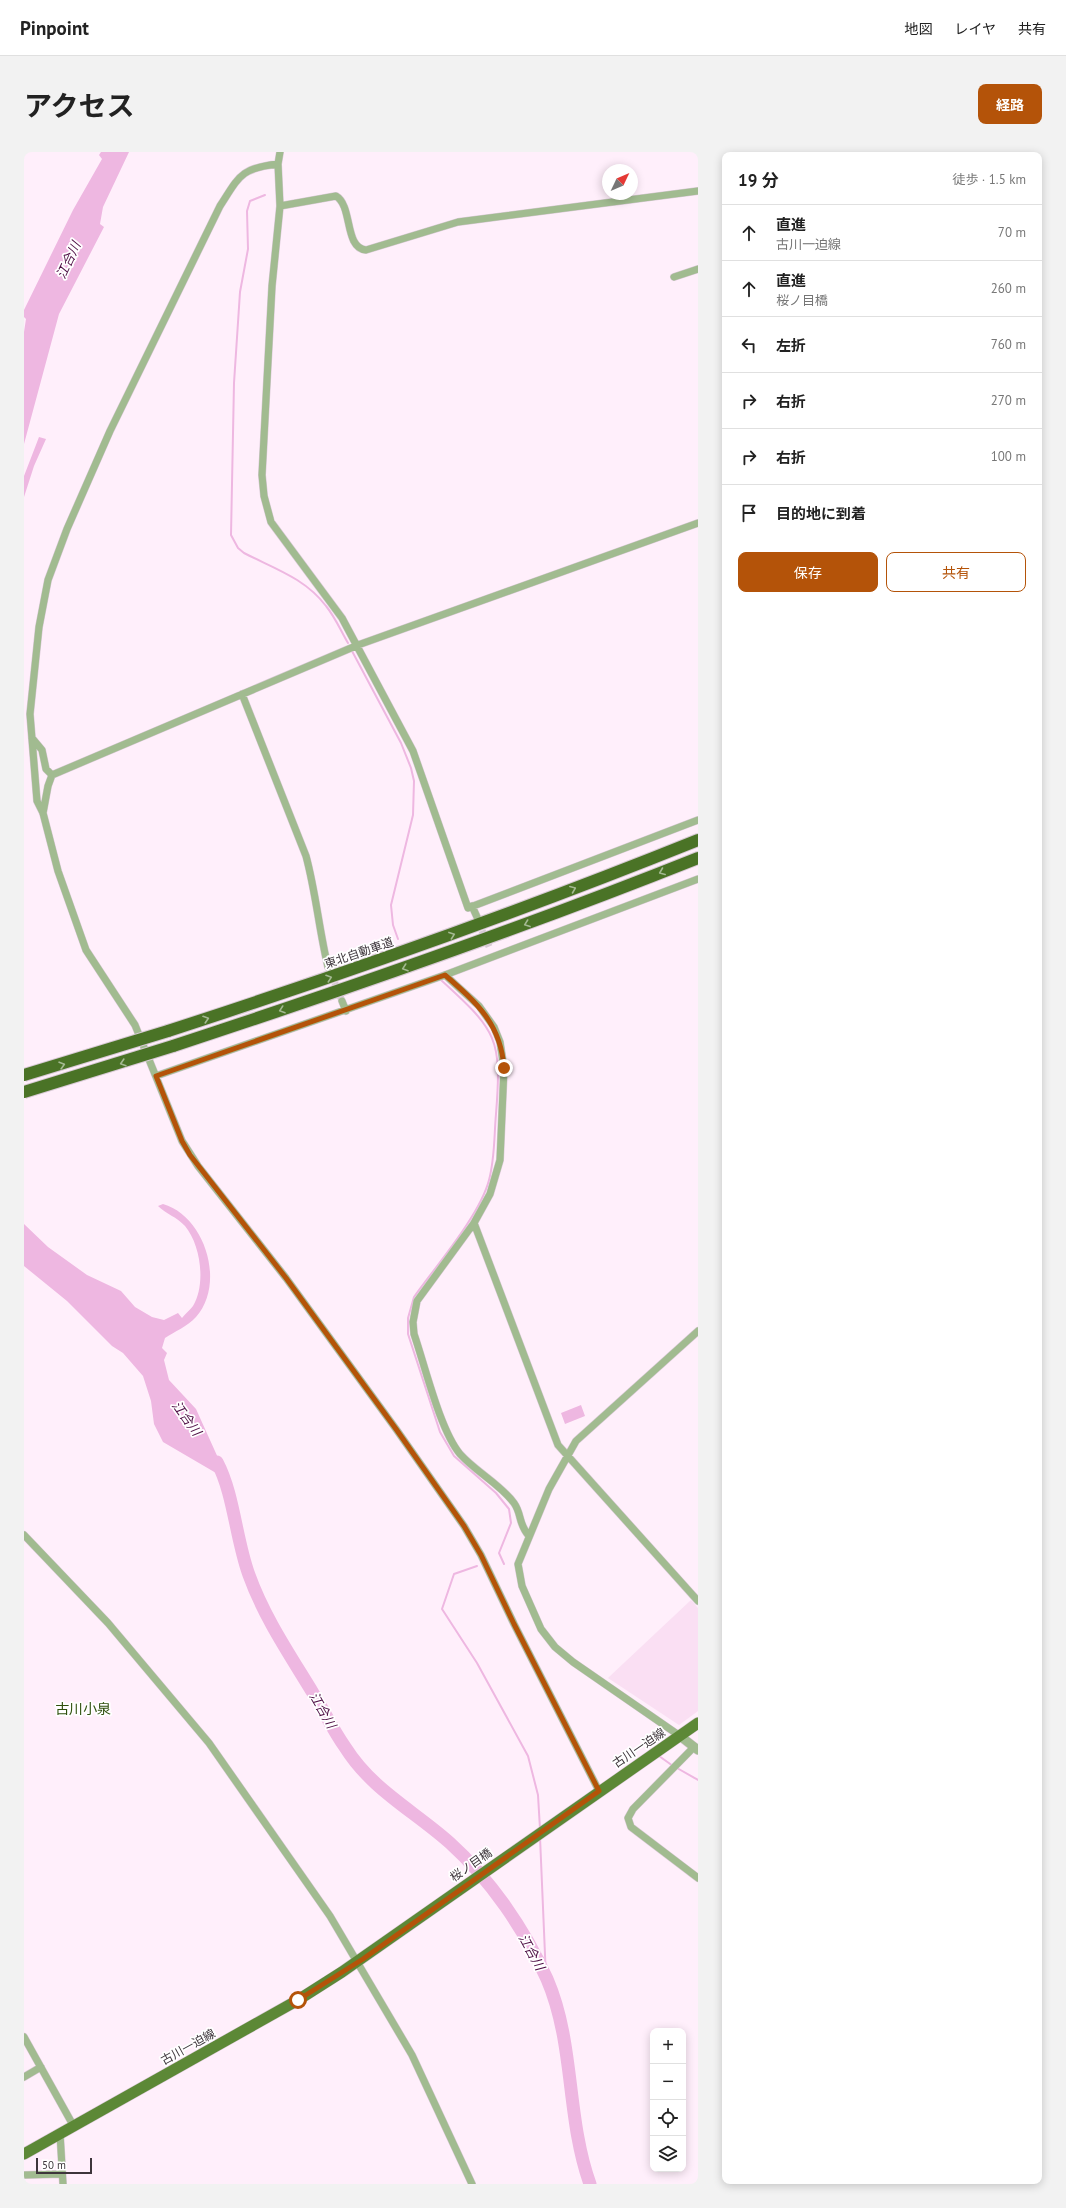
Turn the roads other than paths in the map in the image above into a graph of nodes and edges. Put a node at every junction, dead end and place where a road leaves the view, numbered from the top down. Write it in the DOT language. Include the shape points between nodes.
graph roads {
  1 [pos="280,152"];
  2 [pos="278,164"];
  3 [pos="698,191"];
  4 [pos="280,206"];
  5 [pos="698,269"];
  6 [pos="674,277"];
  7 [pos="698,523"];
  8 [pos="358,645"];
  9 [pos="242,694"];
  10 [pos="32,738"];
  11 [pos="52,775"];
  12 [pos="43,813"];
  13 [pos="698,820"];
  14 [pos="698,840"];
  15 [pos="698,858"];
  16 [pos="698,879"];
  17 [pos="472,906"];
  18 [pos="477,917"];
  19 [pos="490,949"];
  20 [pos="493,957"];
  21 [pos="328,967"];
  22 [pos="445,975"];
  23 [pos="342,1001"];
  24 [pos="346,1011"];
  25 [pos="24,1075"];
  26 [pos="156,1076"];
  27 [pos="24,1092"];
  28 [pos="474,1223"];
  29 [pos="698,1331"];
  30 [pos="566,1457"];
  31 [pos="24,1535"];
  32 [pos="529,1536"];
  33 [pos="698,1602"];
  34 [pos="698,1723"];
  35 [pos="680,1736"];
  36 [pos="696,1748"];
  37 [pos="597,1792"];
  38 [pos="698,1878"];
  39 [pos="360,1961"];
  40 [pos="24,2037"];
  41 [pos="31,2050"];
  42 [pos="24,2054"];
  43 [pos="41,2067"];
  44 [pos="24,2077"];
  45 [pos="74,2125"];
  46 [pos="60,2133"];
  47 [pos="24,2154"];
  48 [pos="62,2174"];
  49 [pos="24,2175"];
  50 [pos="63,2184"];
  51 [pos="472,2184"];
  1 -- 2 [label="street"];
  2 -- 4 [label="street"];
  2 -- 10 [label="street" via="247,170 220,206 110,431 67,529 48,580 39,626 30,714"];
  3 -- 4 [label="street" via="458,222 366,250 357,248 354,244 343,203 336,196"];
  4 -- 8 [label="street" via="272,286 263,459 264,496 271,522 329,599"];
  5 -- 6 [label="street"];
  7 -- 8 [label="street"];
  8 -- 9 [label="street"];
  8 -- 17 [label="street" via="413,751 468,908"];
  9 -- 11 [label="street"];
  9 -- 21 [label="street" via="306,856"];
  10 -- 11 [label="street" via="42,750 46,769"];
  10 -- 12 [label="street" via="37,801"];
  11 -- 12 [label="street"];
  12 -- 26 [label="street" via="58,871 86,950 135,1024"];
  13 -- 17 [label="street"];
  25 -- 14 [label="highway, 東北自動車道, one-way, bridge" via="168,1031 432,942"];
  15 -- 27 [label="highway, one-way, bridge" via="438,957 173,1046"];
  16 -- 20 [label="street"];
  17 -- 18 [label="street"];
  19 -- 20 [label="street"];
  20 -- 22 [label="street"];
  22 -- 24 [label="street"];
  22 -- 28 [label="street" via="469,996 487,1017 494,1028 503,1054 500,1160 490,1194"];
  23 -- 24 [label="street"];
  24 -- 26 [label="street"];
  26 -- 37 [label="street" via="190,1155 286,1278 464,1526 481,1555"];
  28 -- 30 [label="street" via="554,1437"];
  28 -- 32 [label="street" via="418,1301 413,1322 414,1334 452,1442 464,1457 515,1504 523,1528"];
  29 -- 30 [label="street" via="576,1441"];
  30 -- 32 [label="street"];
  30 -- 33 [label="street"];
  31 -- 39 [label="street" via="108,1623 209,1743"];
  32 -- 35 [label="street" via="518,1564 518,1572 541,1629 550,1641 573,1662"];
  34 -- 35 [label="main road, 古川一迫線"];
  35 -- 36 [label="street"];
  35 -- 37 [label="main road, 古川一迫線"];
  36 -- 38 [label="street" via="633,1809 628,1818 631,1827"];
  37 -- 39 [label="main road, 桜ノ目橋"];
  39 -- 45 [label="main road, 古川一迫線" via="298,2000"];
  39 -- 51 [label="street" via="412,2056"];
  40 -- 41 [label="street"];
  41 -- 42 [label="street"];
  41 -- 43 [label="street"];
  43 -- 44 [label="street"];
  43 -- 45 [label="street"];
  45 -- 46 [label="main road, 古川一迫線"];
  46 -- 47 [label="main road, 古川一迫線"];
  46 -- 48 [label="street"];
  48 -- 49 [label="street"];
  48 -- 50 [label="street"];
}
